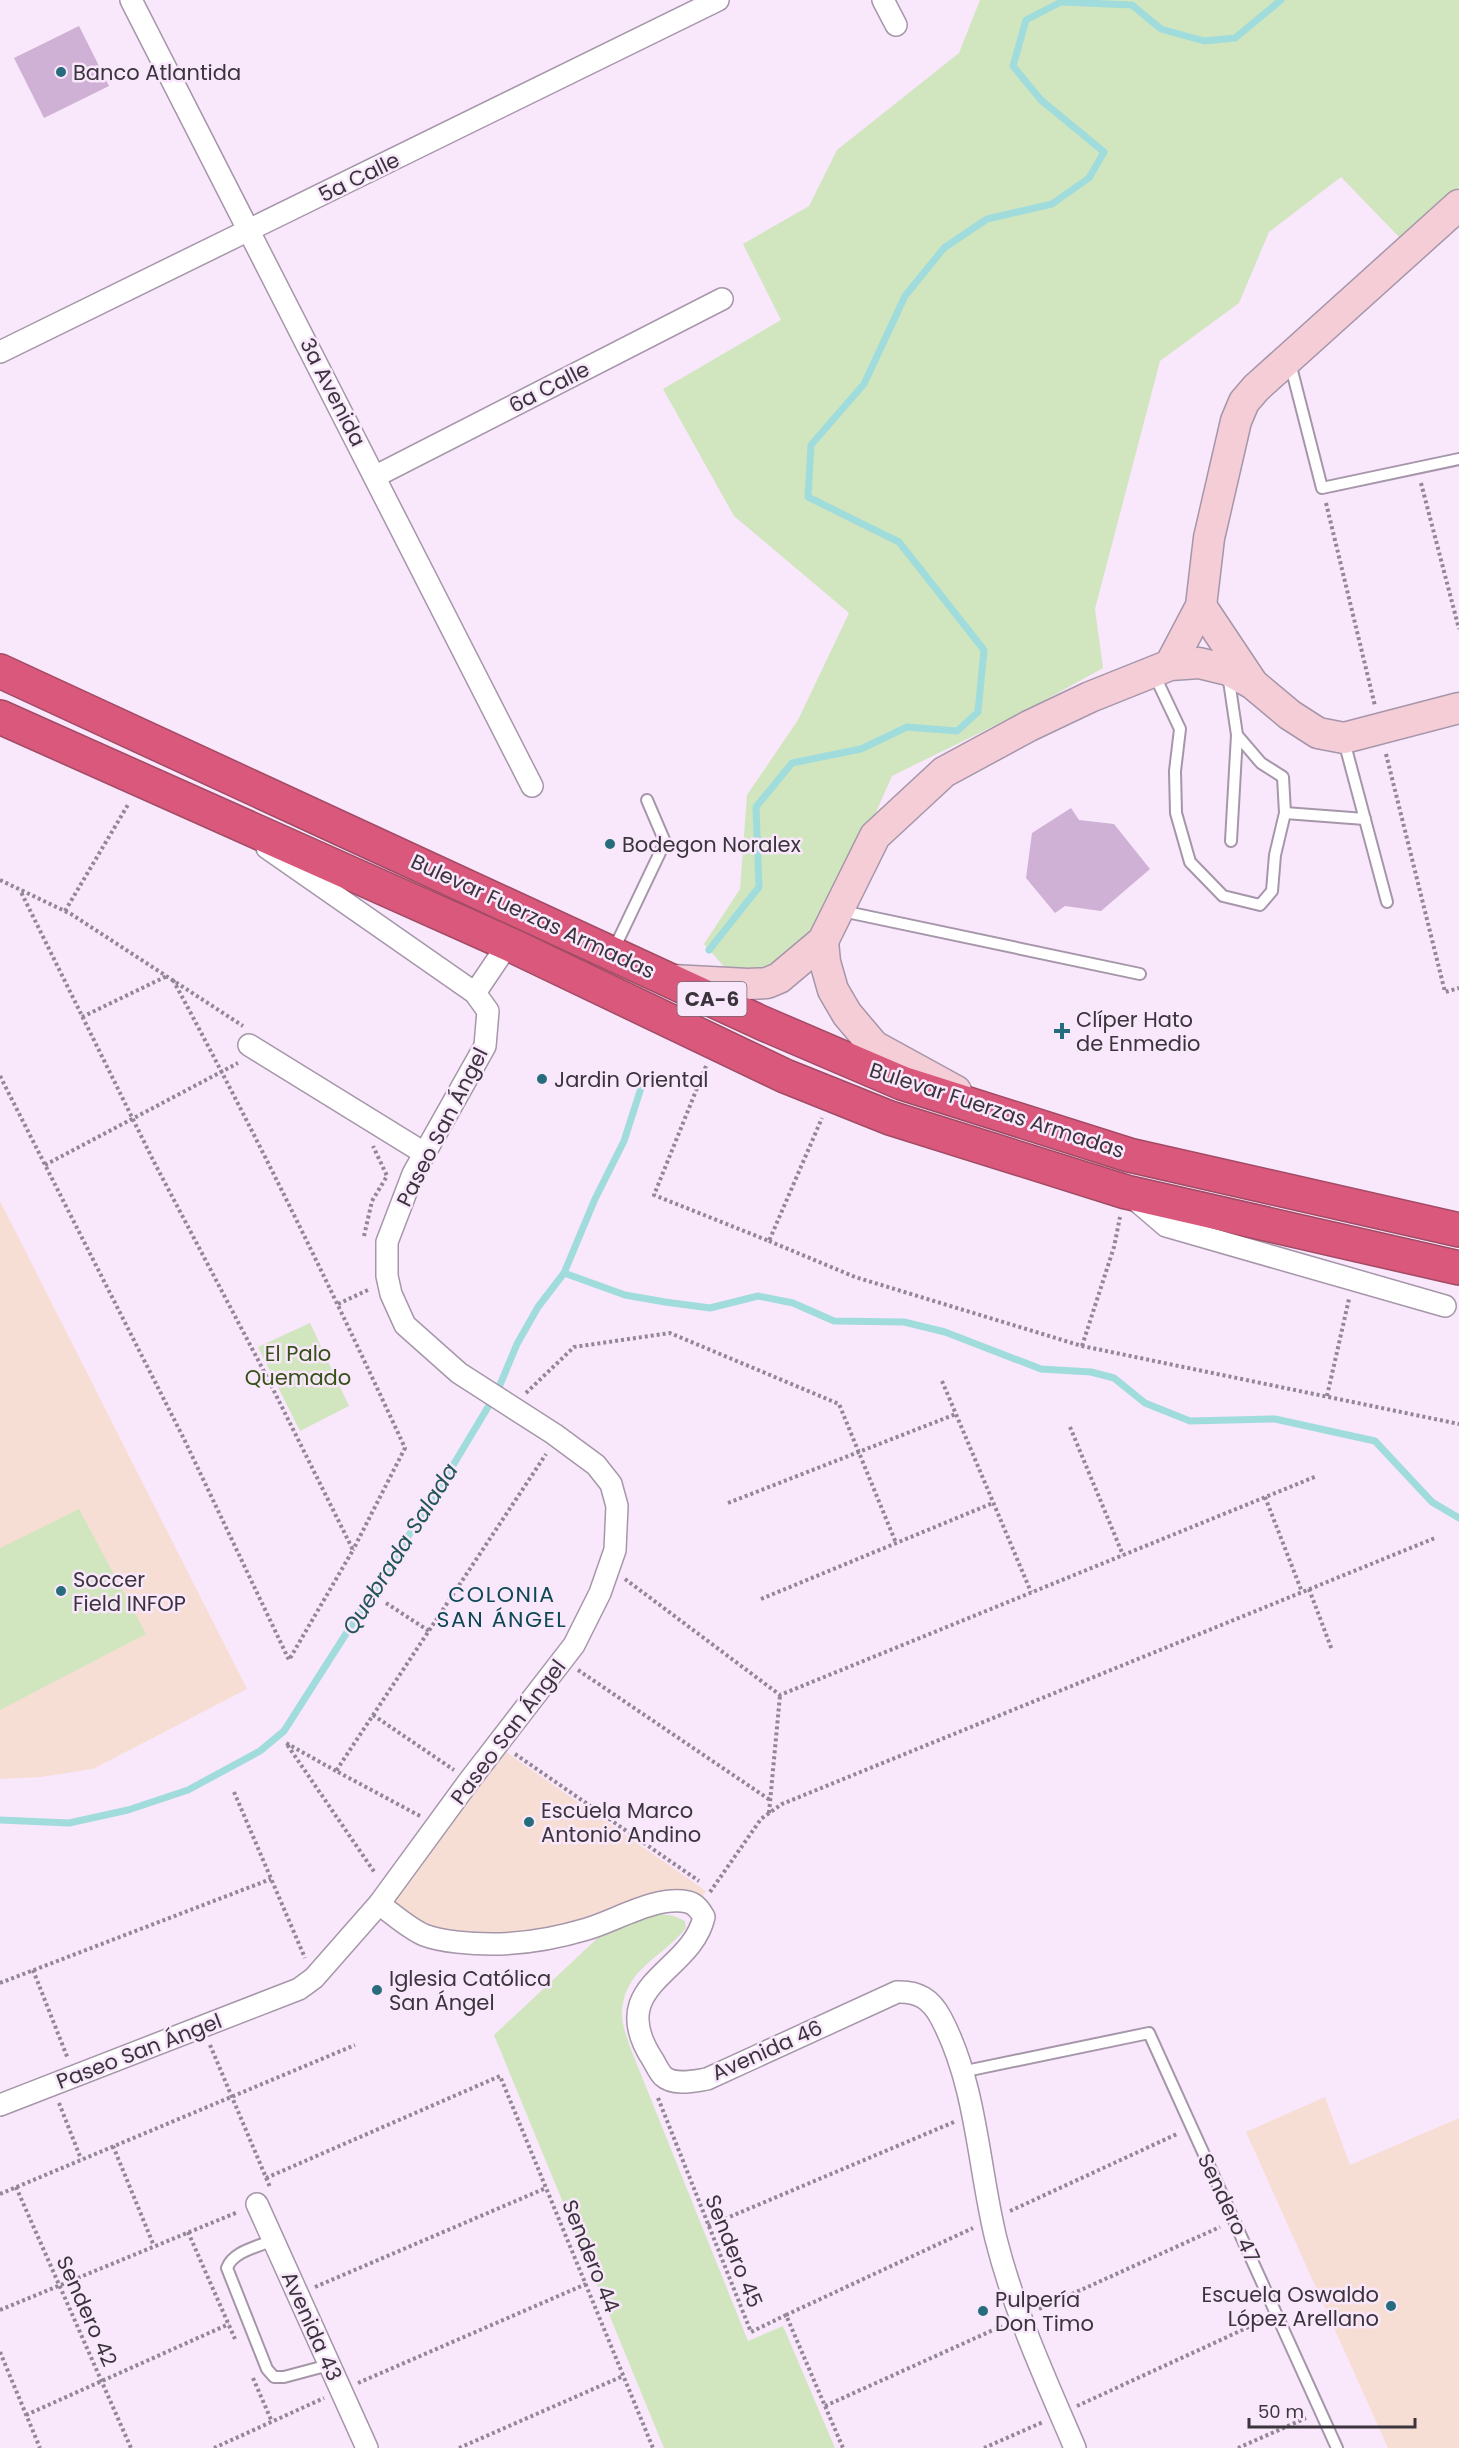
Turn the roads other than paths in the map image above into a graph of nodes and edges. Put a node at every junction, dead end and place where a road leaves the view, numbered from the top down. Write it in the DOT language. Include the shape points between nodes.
graph roads {
  1 [pos="131,0"];
  2 [pos="718,0"];
  3 [pos="883,0"];
  4 [pos="896,25"];
  5 [pos="1459,205"];
  6 [pos="249,231"];
  7 [pos="722,299"];
  8 [pos="0,352"];
  9 [pos="1289,360"];
  10 [pos="1459,459"];
  11 [pos="376,476"];
  12 [pos="1201,606"];
  13 [pos="1161,668"];
  14 [pos="0,671"];
  15 [pos="1240,677"];
  16 [pos="1459,708"];
  17 [pos="0,717"];
  18 [pos="1237,735"];
  19 [pos="1344,738"];
  20 [pos="532,786"];
  21 [pos="647,800"];
  22 [pos="1285,813"];
  23 [pos="221,815"];
  24 [pos="1365,819"];
  25 [pos="1231,841"];
  26 [pos="1387,902"];
  27 [pos="838,910"];
  28 [pos="823,941"];
  29 [pos="508,944"];
  30 [pos="612,952"];
  31 [pos="1140,974"];
  32 [pos="672,980"];
  33 [pos="475,993"];
  34 [pos="245,1053"];
  35 [pos="995,1113"];
  36 [pos="424,1154"];
  37 [pos="1126,1192"];
  38 [pos="1459,1230"];
  39 [pos="1459,1268"];
  40 [pos="1445,1305"];
  41 [pos="383,1898"];
  42 [pos="961,2072"];
  43 [pos="0,2105"];
  44 [pos="257,2204"];
  45 [pos="273,2240"];
  46 [pos="329,2365"];
  47 [pos="367,2448"];
  48 [pos="1075,2448"];
  49 [pos="1337,2448"];
  1 -- 6 [label="street, 3a Avenida"];
  2 -- 6 [label="street, 5a Calle"];
  3 -- 4 [label="street"];
  5 -- 9 [label="street"];
  6 -- 8 [label="street, 5a Calle"];
  6 -- 11 [label="street, 3a Avenida"];
  7 -- 11 [label="street, 6a Calle"];
  9 -- 10 [label="lane" via="1322,488"];
  9 -- 12 [label="street" via="1256,388 1244,402 1236,421 1209,538"];
  11 -- 20 [label="street, 3a Avenida"];
  12 -- 13 [label="street"];
  12 -- 15 [label="street"];
  13 -- 15 [label="street" via="1199,663"];
  13 -- 22 [label="lane" via="1180,729 1176,813 1190,862 1223,896 1260,905 1272,891"];
  13 -- 27 [label="street" via="1080,702 944,772 875,836"];
  14 -- 30 [label="highway, Bulevar Fuerzas Armadas / CA-6"];
  15 -- 18 [label="lane"];
  15 -- 19 [label="street" via="1318,733"];
  16 -- 19 [label="street"];
  17 -- 23 [label="highway, Bulevar Fuerzas Armadas / CA-6"];
  18 -- 22 [label="lane" via="1261,763 1283,777"];
  18 -- 25 [label="lane"];
  19 -- 24 [label="lane"];
  21 -- 30 [label="lane" via="665,842"];
  22 -- 24 [label="lane"];
  23 -- 29 [label="highway, Bulevar Fuerzas Armadas / CA-6"];
  23 -- 33 [label="street"];
  24 -- 26 [label="lane"];
  27 -- 28 [label="street"];
  27 -- 31 [label="lane"];
  28 -- 32 [label="street" via="790,970 767,983"];
  28 -- 35 [label="street" via="833,990 874,1046"];
  29 -- 33 [label="street"];
  29 -- 37 [label="highway, Bulevar Fuerzas Armadas / CA-6" via="832,1095 890,1118"];
  30 -- 32 [label="highway, Bulevar Fuerzas Armadas / CA-6"];
  32 -- 35 [label="highway, Bulevar Fuerzas Armadas / CA-6" via="902,1083"];
  33 -- 36 [label="street, Paseo San Ángel" via="488,1011 485,1046"];
  34 -- 36 [label="street"];
  35 -- 38 [label="highway, Bulevar Fuerzas Armadas / CA-6" via="1129,1155"];
  36 -- 41 [label="street, Paseo San Ángel" via="387,1242 391,1294 405,1325 459,1372 596,1465 611,1484 617,1506 615,1550 600,1593 574,1645"];
  37 -- 39 [label="highway, Bulevar Fuerzas Armadas / CA-6"];
  37 -- 40 [label="street" via="1166,1226"];
  41 -- 42 [label="street, Avenida 46" via="425,1935 493,1944 534,1941 588,1929 657,1904 690,1902 704,1917 701,1931 646,1991 637,2015 643,2044 663,2077 683,2083 707,2079 897,1992 913,1991 925,1998 940,2016"];
  41 -- 43 [label="street, Paseo San Ángel" via="314,1978 299,1989"];
  42 -- 48 [label="street, Avenida 46" via="1010,2288"];
  42 -- 49 [label="lane, Sendero 47" via="1149,2033"];
  44 -- 45 [label="street, Avenida 43"];
  45 -- 46 [label="street, Avenida 43"];
  45 -- 46 [label="lane" via="238,2254 226,2268 267,2369 274,2377 284,2377"];
  46 -- 47 [label="street, Avenida 43"];
}
